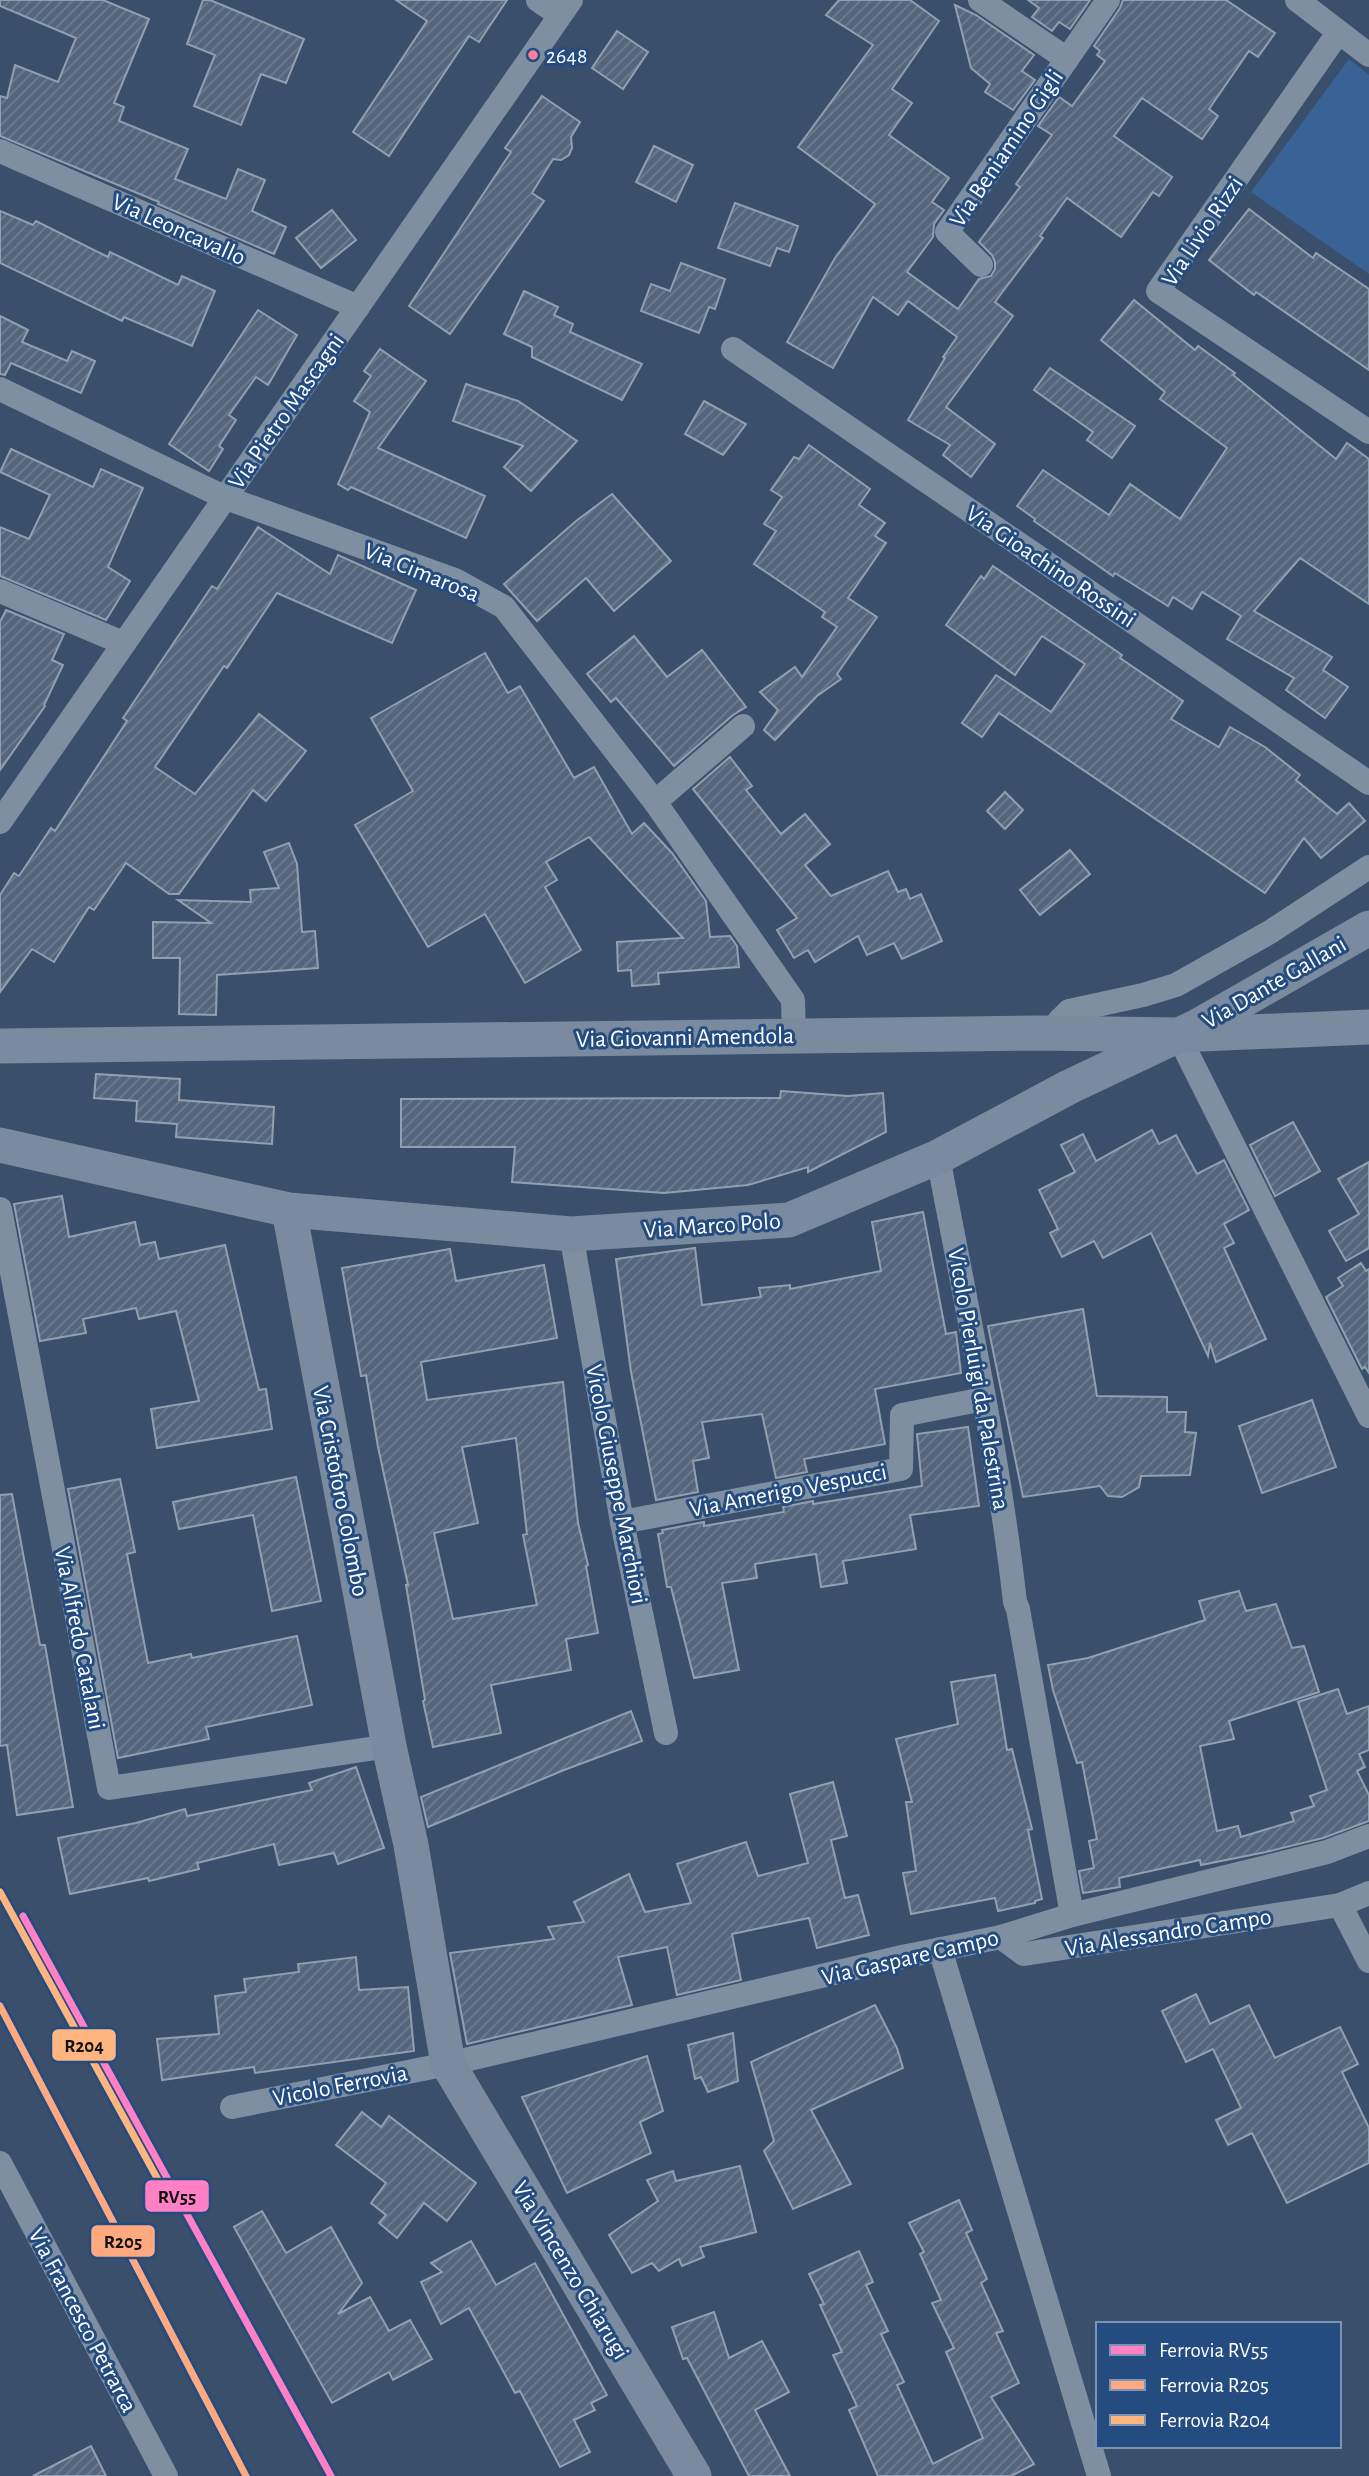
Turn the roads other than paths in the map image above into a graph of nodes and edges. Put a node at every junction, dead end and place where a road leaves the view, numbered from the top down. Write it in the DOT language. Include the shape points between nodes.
graph roads {
  1 [pos="538,0"];
  2 [pos="980,0"];
  3 [pos="1108,0"];
  4 [pos="1297,0"];
  5 [pos="566,8"];
  6 [pos="1338,33"];
  7 [pos="1369,55"];
  8 [pos="1067,59"];
  9 [pos="0,151"];
  10 [pos="981,265"];
  11 [pos="358,307"];
  12 [pos="733,349"];
  13 [pos="0,389"];
  14 [pos="1369,432"];
  15 [pos="226,498"];
  16 [pos="0,591"];
  17 [pos="124,643"];
  18 [pos="743,726"];
  19 [pos="1369,783"];
  20 [pos="656,802"];
  21 [pos="0,822"];
  22 [pos="1369,867"];
  23 [pos="1369,928"];
  24 [pos="1369,1027"];
  25 [pos="1058,1033"];
  26 [pos="1178,1035"];
  27 [pos="794,1036"];
  28 [pos="0,1046"];
  29 [pos="0,1145"];
  30 [pos="938,1157"];
  31 [pos="0,1209"];
  32 [pos="289,1210"];
  33 [pos="571,1234"];
  34 [pos="984,1399"];
  35 [pos="1369,1416"];
  36 [pos="622,1522"];
  37 [pos="666,1734"];
  38 [pos="389,1746"];
  39 [pos="1369,1836"];
  40 [pos="1369,1893"];
  41 [pos="1340,1905"];
  42 [pos="1072,1915"];
  43 [pos="1002,1937"];
  44 [pos="940,1949"];
  45 [pos="1369,1961"];
  46 [pos="448,2064"];
  47 [pos="232,2107"];
  48 [pos="0,2163"];
  49 [pos="166,2476"];
  50 [pos="694,2476"];
  51 [pos="1099,2476"];
  1 -- 5 [label="street"];
  2 -- 8 [label="street, Via Beniamino Gigli"];
  3 -- 8 [label="street, Via Beniamino Gigli"];
  4 -- 6 [label="street"];
  5 -- 11 [label="street, Via Pietro Mascagni"];
  6 -- 7 [label="street"];
  6 -- 14 [label="street, Via Livio Rizzi" via="1158,291"];
  8 -- 10 [label="street, Via Beniamino Gigli" via="947,232"];
  9 -- 11 [label="street, Via Leoncavallo"];
  11 -- 15 [label="street, Via Pietro Mascagni"];
  12 -- 19 [label="street, Via Gioachino Rossini"];
  13 -- 15 [label="street, Via Cimarosa"];
  15 -- 17 [label="street, Via Pietro Mascagni"];
  15 -- 20 [label="street, Via Cimarosa" via="455,580 503,607"];
  16 -- 17 [label="street"];
  17 -- 21 [label="street, Via Pietro Mascagni"];
  18 -- 20 [label="street"];
  20 -- 27 [label="street, Via Cimarosa" via="793,1000"];
  22 -- 25 [label="street" via="1270,932 1176,985 1069,1011 1059,1021"];
  23 -- 26 [label="street, Via Dante Gallani"];
  24 -- 26 [label="street, Via Giovanni Amendola"];
  25 -- 26 [label="street, Via Giovanni Amendola"];
  25 -- 27 [label="street, Via Giovanni Amendola"];
  26 -- 30 [label="street, Via Marco Polo"];
  26 -- 35 [label="street"];
  27 -- 28 [label="street, Via Giovanni Amendola"];
  29 -- 32 [label="street"];
  30 -- 33 [label="street, Via Marco Polo" via="789,1220"];
  30 -- 34 [label="street, Vicolo Pierluigi da Palestrina"];
  31 -- 38 [label="street, Via Alfredo Catalani" via="109,1788"];
  32 -- 33 [label="street, Via Marco Polo"];
  32 -- 38 [label="street, Via Cristoforo Colombo"];
  33 -- 36 [label="street, Vicolo Giuseppe Marchiori"];
  34 -- 36 [label="street, Via Amerigo Vespucci" via="902,1415 901,1469"];
  34 -- 42 [label="street, Vicolo Pierluigi da Palestrina"];
  36 -- 37 [label="street, Vicolo Giuseppe Marchiori"];
  38 -- 46 [label="street, Via Cristoforo Colombo" via="411,1845"];
  39 -- 42 [label="street, Via Gaspare Campo" via="1327,1852"];
  40 -- 41 [label="street, Via Alessandro Campo"];
  41 -- 43 [label="street, Via Alessandro Campo" via="1024,1954"];
  41 -- 45 [label="street"];
  42 -- 43 [label="street, Via Gaspare Campo"];
  43 -- 44 [label="street, Via Gaspare Campo"];
  44 -- 46 [label="street, Via Gaspare Campo"];
  44 -- 51 [label="street"];
  46 -- 47 [label="street, Vicolo Ferrovia"];
  46 -- 50 [label="street, Via Vincenzo Chiarugi"];
  48 -- 49 [label="street, Via Francesco Petrarca"];
}
